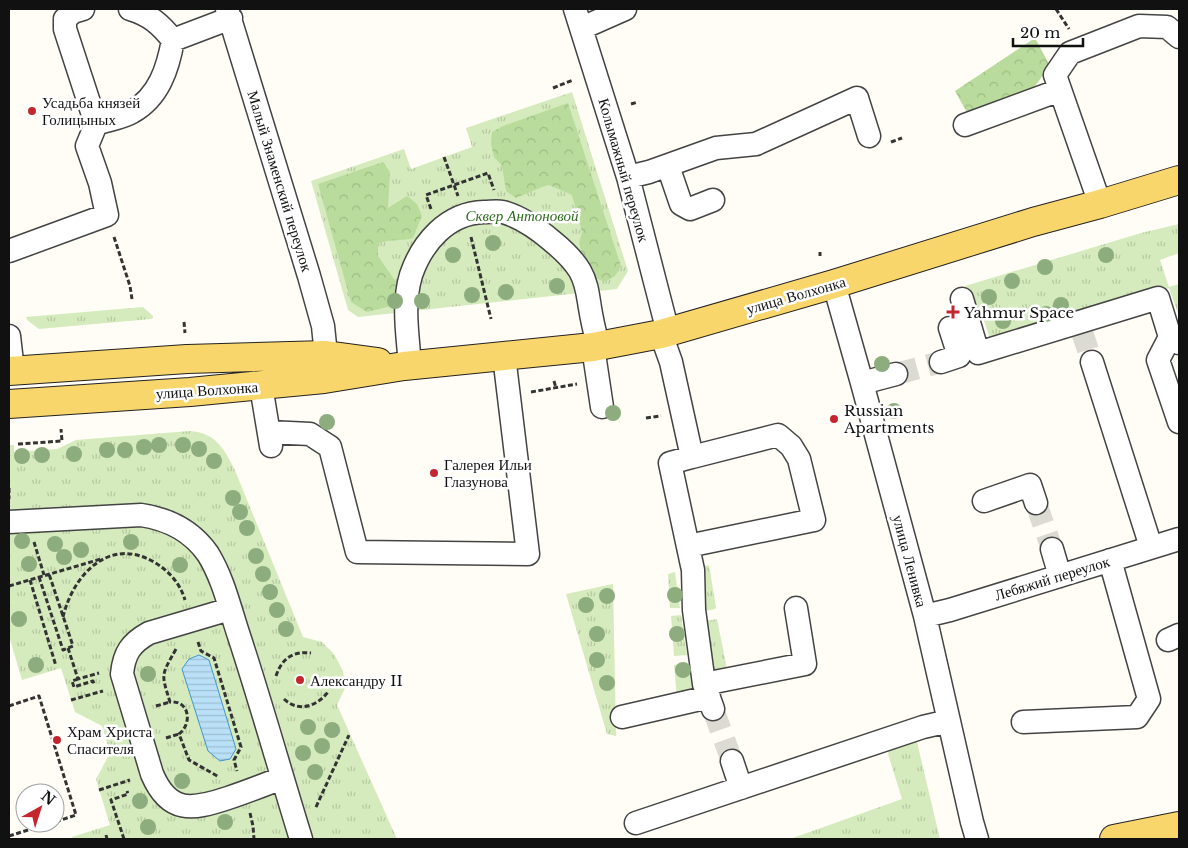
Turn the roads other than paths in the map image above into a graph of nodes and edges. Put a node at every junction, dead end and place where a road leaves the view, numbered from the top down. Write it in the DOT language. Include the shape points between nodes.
graph roads {
  1 [pos="83,9"];
  2 [pos="130,9"];
  3 [pos="625,9"];
  4 [pos="229,13"];
  5 [pos="579,18"];
  6 [pos="1179,37"];
  7 [pos="173,40"];
  8 [pos="1060,90"];
  9 [pos="96,124"];
  10 [pos="965,125"];
  11 [pos="868,136"];
  12 [pos="668,166"];
  13 [pos="628,177"];
  14 [pos="1179,180"];
  15 [pos="713,200"];
  16 [pos="1100,204"];
  17 [pos="9,250"];
  18 [pos="834,284"];
  19 [pos="962,300"];
  20 [pos="950,328"];
  21 [pos="665,333"];
  22 [pos="9,336"];
  23 [pos="1175,340"];
  24 [pos="595,346"];
  25 [pos="326,355"];
  26 [pos="504,356"];
  27 [pos="942,362"];
  28 [pos="1092,362"];
  29 [pos="407,366"];
  30 [pos="11,371"];
  31 [pos="896,374"];
  32 [pos="862,383"];
  33 [pos="261,386"];
  34 [pos="9,404"];
  35 [pos="602,407"];
  36 [pos="1179,422"];
  37 [pos="692,457"];
  38 [pos="984,501"];
  39 [pos="1036,503"];
  40 [pos="9,522"];
  41 [pos="1179,539"];
  42 [pos="1151,547"];
  43 [pos="1052,549"];
  44 [pos="696,554"];
  45 [pos="1110,560"];
  46 [pos="1060,576"];
  47 [pos="796,608"];
  48 [pos="230,609"];
  49 [pos="925,616"];
  50 [pos="709,697"];
  51 [pos="622,718"];
  52 [pos="949,721"];
  53 [pos="1022,722"];
  54 [pos="732,761"];
  55 [pos="282,778"];
  56 [pos="741,788"];
  57 [pos="636,823"];
  58 [pos="1179,826"];
  59 [pos="301,839"];
  60 [pos="977,839"];
  61 [pos="1114,839"];
  1 -- 9 [label="street" via="65,19 65,29"];
  2 -- 7 [label="street" via="159,24"];
  3 -- 5 [label="street"];
  4 -- 7 [label="street"];
  4 -- 25 [label="street, Малый Знаменский переулок" via="309,276 323,326"];
  5 -- 13 [label="street, Колымажный переулок"];
  6 -- 8 [label="street" via="1167,27 1139,26 1070,53 1054,75"];
  7 -- 9 [label="street" via="168,64 147,100 132,112"];
  8 -- 10 [label="street"];
  8 -- 16 [label="street"];
  9 -- 17 [label="street" via="87,146 107,215"];
  11 -- 12 [label="street" via="857,98 756,144 716,148"];
  12 -- 13 [label="street"];
  12 -- 15 [label="street" via="681,204 690,209"];
  13 -- 21 [label="street, Колымажный переулок"];
  14 -- 16 [label="main road, улица Волхонка"];
  16 -- 18 [label="main road, улица Волхонка"];
  18 -- 21 [label="main road, улица Волхонка"];
  18 -- 32 [label="street, улица Ленивка"];
  19 -- 23 [label="street" via="978,353 1080,325 1158,298"];
  20 -- 27 [label="street" via="959,356"];
  21 -- 24 [label="main road, улица Волхонка"];
  21 -- 37 [label="street, Колымажный переулок"];
  22 -- 30 [label="street"];
  23 -- 36 [label="street" via="1158,360"];
  24 -- 26 [label="main road, улица Волхонка"];
  24 -- 29 [label="street" via="588,292 581,272 572,260 531,225 501,212 479,212 450,222 438,230 424,248 407,290"];
  24 -- 35 [label="street"];
  25 -- 29 [label="main road, улица Волхонка"];
  25 -- 30 [label="main road, улица Волхонка" via="187,359"];
  26 -- 29 [label="main road, улица Волхонка"];
  26 -- 33 [label="street" via="528,554 357,552 330,447 310,434 270,439"];
  28 -- 42 [label="street"];
  29 -- 33 [label="main road, улица Волхонка"];
  31 -- 32 [label="street"];
  32 -- 49 [label="street, улица Ленивка"];
  33 -- 34 [label="main road, улица Волхонка"];
  37 -- 44 [label="street" via="665,464"];
  37 -- 44 [label="street" via="778,435 799,458 814,520"];
  38 -- 39 [label="street" via="1030,485"];
  40 -- 48 [label="street" via="141,516 172,523 197,541 207,554"];
  41 -- 42 [label="street, Лебяжий переулок"];
  42 -- 45 [label="street, Лебяжий переулок"];
  43 -- 46 [label="street"];
  44 -- 50 [label="street" via="694,610"];
  45 -- 46 [label="street, Лебяжий переулок"];
  45 -- 53 [label="street" via="1149,699 1137,717"];
  46 -- 49 [label="street, Лебяжий переулок"];
  47 -- 50 [label="street" via="805,664"];
  48 -- 55 [label="street"];
  48 -- 55 [label="street" via="149,633 138,639 123,661 122,674 152,774 169,799 185,806 200,806"];
  49 -- 52 [label="street, улица Ленивка"];
  50 -- 51 [label="street"];
  52 -- 56 [label="street"];
  52 -- 60 [label="street, улица Ленивка"];
  54 -- 56 [label="street"];
  55 -- 59 [label="street"];
  56 -- 57 [label="street"];
  58 -- 61 [label="main road"];
}
